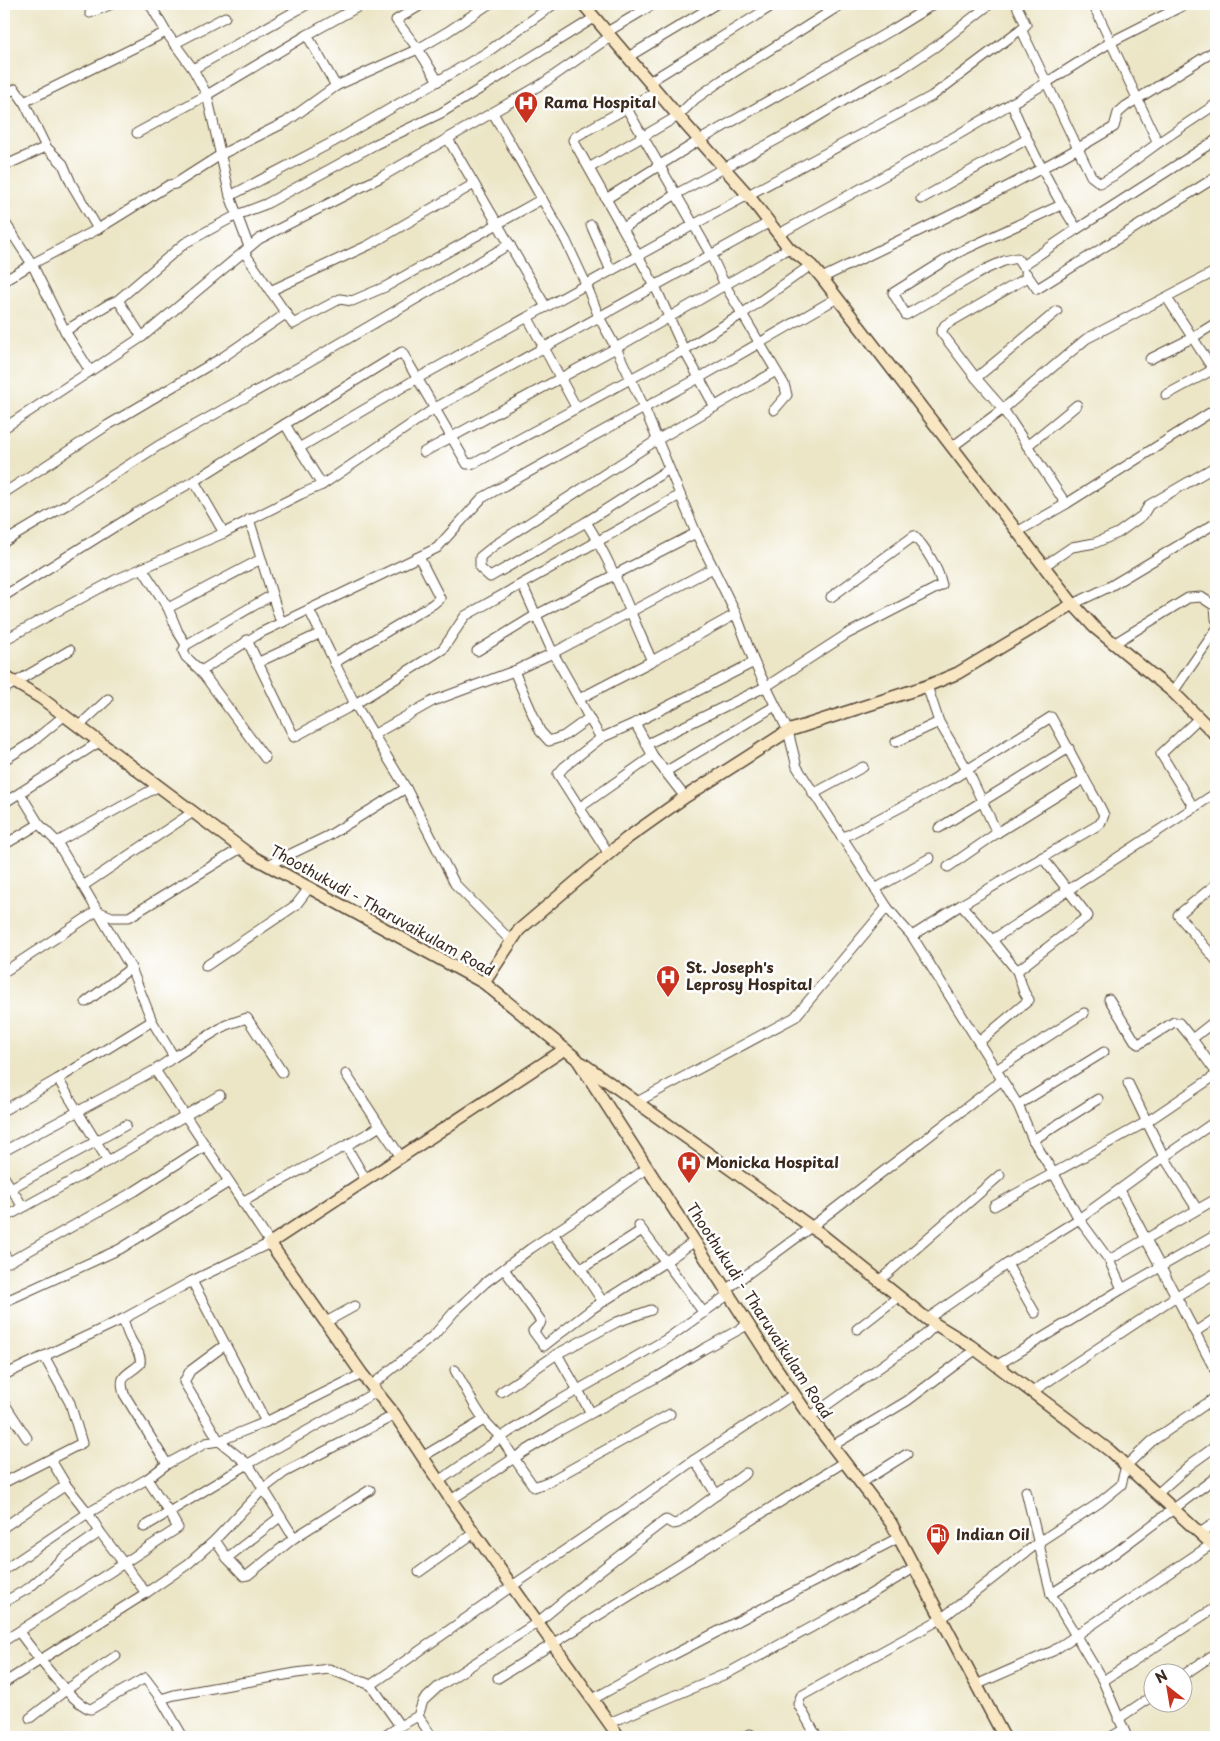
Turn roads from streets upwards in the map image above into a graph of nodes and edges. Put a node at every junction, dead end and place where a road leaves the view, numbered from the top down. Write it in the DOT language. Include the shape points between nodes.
graph roads {
  1 [pos="112,4"];
  2 [pos="150,4"];
  3 [pos="308,4"];
  4 [pos="364,4"];
  5 [pos="423,4"];
  6 [pos="489,4"];
  7 [pos="554,4"];
  8 [pos="583,4"];
  9 [pos="654,4"];
  10 [pos="716,4"];
  11 [pos="775,4"];
  12 [pos="842,4"];
  13 [pos="934,4"];
  14 [pos="990,4"];
  15 [pos="1016,4"];
  16 [pos="1093,4"];
  17 [pos="1186,4"];
  18 [pos="90,13"];
  19 [pos="225,17"];
  20 [pos="594,18"];
  21 [pos="1021,30"];
  22 [pos="166,32"];
  23 [pos="609,34"];
  24 [pos="307,35"];
  25 [pos="1111,42"];
  26 [pos="174,44"];
  27 [pos="418,49"];
  28 [pos="1216,50"];
  29 [pos="628,57"];
  30 [pos="193,69"];
  31 [pos="438,81"];
  32 [pos="649,82"];
  33 [pos="1046,83"];
  34 [pos="336,86"];
  35 [pos="657,91"];
  36 [pos="4,94"];
  37 [pos="207,95"];
  38 [pos="1137,99"];
  39 [pos="24,102"];
  40 [pos="1011,103"];
  41 [pos="1216,104"];
  42 [pos="627,109"];
  43 [pos="493,113"];
  44 [pos="678,116"];
  45 [pos="137,133"];
  46 [pos="642,137"];
  47 [pos="448,139"];
  48 [pos="1027,139"];
  49 [pos="700,140"];
  50 [pos="1216,140"];
  51 [pos="1158,143"];
  52 [pos="46,147"];
  53 [pos="1078,149"];
  54 [pos="222,154"];
  55 [pos="660,165"];
  56 [pos="4,166"];
  57 [pos="589,168"];
  58 [pos="724,168"];
  59 [pos="1042,169"];
  60 [pos="1216,177"];
  61 [pos="474,184"];
  62 [pos="676,194"];
  63 [pos="748,195"];
  64 [pos="230,196"];
  65 [pos="542,199"];
  66 [pos="606,199"];
  67 [pos="920,199"];
  68 [pos="1062,205"];
  69 [pos="237,215"];
  70 [pos="4,221"];
  71 [pos="770,222"];
  72 [pos="498,224"];
  73 [pos="590,225"];
  74 [pos="694,226"];
  75 [pos="623,228"];
  76 [pos="98,229"];
  77 [pos="1077,229"];
  78 [pos="13,234"];
  79 [pos="779,234"];
  80 [pos="4,239"];
  81 [pos="510,244"];
  82 [pos="790,248"];
  83 [pos="247,250"];
  84 [pos="710,254"];
  85 [pos="639,256"];
  86 [pos="32,264"];
  87 [pos="811,265"];
  88 [pos="1022,266"];
  89 [pos="611,271"];
  90 [pos="1216,271"];
  91 [pos="1028,277"];
  92 [pos="822,278"];
  93 [pos="4,281"];
  94 [pos="586,284"];
  95 [pos="725,285"];
  96 [pos="655,286"];
  97 [pos="270,291"];
  98 [pos="837,298"];
  99 [pos="1167,298"];
  100 [pos="118,300"];
  101 [pos="546,307"];
  102 [pos="1056,311"];
  103 [pos="287,313"];
  104 [pos="742,314"];
  105 [pos="599,317"];
  106 [pos="670,317"];
  107 [pos="528,318"];
  108 [pos="1216,323"];
  109 [pos="65,331"];
  110 [pos="142,337"];
  111 [pos="1192,338"];
  112 [pos="760,344"];
  113 [pos="543,347"];
  114 [pos="616,348"];
  115 [pos="684,350"];
  116 [pos="1150,359"];
  117 [pos="1215,370"];
  118 [pos="90,371"];
  119 [pos="776,371"];
  120 [pos="418,378"];
  121 [pos="630,378"];
  122 [pos="700,378"];
  123 [pos="976,378"];
  124 [pos="560,379"];
  125 [pos="1166,395"];
  126 [pos="1077,405"];
  127 [pos="576,407"];
  128 [pos="715,407"];
  129 [pos="435,408"];
  130 [pos="644,408"];
  131 [pos="1003,409"];
  132 [pos="774,410"];
  133 [pos="1216,410"];
  134 [pos="285,424"];
  135 [pos="4,428"];
  136 [pos="450,437"];
  137 [pos="657,440"];
  138 [pos="1027,446"];
  139 [pos="952,447"];
  140 [pos="299,448"];
  141 [pos="424,452"];
  142 [pos="1216,466"];
  143 [pos="669,469"];
  144 [pos="194,481"];
  145 [pos="322,485"];
  146 [pos="4,493"];
  147 [pos="680,494"];
  148 [pos="1066,504"];
  149 [pos="249,520"];
  150 [pos="586,522"];
  151 [pos="1216,523"];
  152 [pos="1017,532"];
  153 [pos="224,533"];
  154 [pos="696,533"];
  155 [pos="4,542"];
  156 [pos="598,542"];
  157 [pos="419,557"];
  158 [pos="261,559"];
  159 [pos="1044,566"];
  160 [pos="142,568"];
  161 [pos="714,568"];
  162 [pos="616,575"];
  163 [pos="522,584"];
  164 [pos="272,595"];
  165 [pos="4,596"];
  166 [pos="831,597"];
  167 [pos="1073,604"];
  168 [pos="1216,605"];
  169 [pos="168,608"];
  170 [pos="309,610"];
  171 [pos="630,613"];
  172 [pos="736,614"];
  173 [pos="536,615"];
  174 [pos="1216,619"];
  175 [pos="283,622"];
  176 [pos="1216,630"];
  177 [pos="321,633"];
  178 [pos="4,640"];
  179 [pos="247,640"];
  180 [pos="1115,643"];
  181 [pos="186,645"];
  182 [pos="70,650"];
  183 [pos="477,651"];
  184 [pos="553,653"];
  185 [pos="652,661"];
  186 [pos="259,662"];
  187 [pos="754,662"];
  188 [pos="334,663"];
  189 [pos="201,671"];
  190 [pos="514,672"];
  191 [pos="9,679"];
  192 [pos="767,686"];
  193 [pos="927,686"];
  194 [pos="4,688"];
  195 [pos="1173,692"];
  196 [pos="108,699"];
  197 [pos="579,699"];
  198 [pos="354,704"];
  199 [pos="775,706"];
  200 [pos="65,716"];
  201 [pos="588,718"];
  202 [pos="1199,718"];
  203 [pos="939,722"];
  204 [pos="635,723"];
  205 [pos="79,726"];
  206 [pos="788,731"];
  207 [pos="373,734"];
  208 [pos="1216,735"];
  209 [pos="601,738"];
  210 [pos="100,742"];
  211 [pos="896,742"];
  212 [pos="647,744"];
  213 [pos="1069,748"];
  214 [pos="653,756"];
  215 [pos="265,758"];
  216 [pos="4,760"];
  217 [pos="863,768"];
  218 [pos="967,769"];
  219 [pos="665,772"];
  220 [pos="1084,778"];
  221 [pos="159,786"];
  222 [pos="406,788"];
  223 [pos="20,793"];
  224 [pos="1216,793"];
  225 [pos="813,794"];
  226 [pos="685,797"];
  227 [pos="982,801"];
  228 [pos="4,803"];
  229 [pos="579,808"];
  230 [pos="1194,808"];
  231 [pos="193,812"];
  232 [pos="39,824"];
  233 [pos="939,828"];
  234 [pos="997,833"];
  235 [pos="842,838"];
  236 [pos="57,842"];
  237 [pos="4,845"];
  238 [pos="241,848"];
  239 [pos="609,854"];
  240 [pos="1042,857"];
  241 [pos="930,858"];
  242 [pos="268,866"];
  243 [pos="948,867"];
  244 [pos="1216,884"];
  245 [pos="83,886"];
  246 [pos="309,888"];
  247 [pos="875,889"];
  248 [pos="1068,890"];
  249 [pos="961,905"];
  250 [pos="887,907"];
  251 [pos="97,911"];
  252 [pos="912,936"];
  253 [pos="992,940"];
  254 [pos="512,942"];
  255 [pos="1216,960"];
  256 [pos="206,966"];
  257 [pos="131,968"];
  258 [pos="1016,971"];
  259 [pos="4,972"];
  260 [pos="484,983"];
  261 [pos="1110,999"];
  262 [pos="86,1002"];
  263 [pos="1084,1013"];
  264 [pos="1216,1020"];
  265 [pos="152,1021"];
  266 [pos="1192,1039"];
  267 [pos="979,1042"];
  268 [pos="566,1049"];
  269 [pos="1104,1052"];
  270 [pos="174,1057"];
  271 [pos="577,1059"];
  272 [pos="155,1070"];
  273 [pos="996,1070"];
  274 [pos="282,1072"];
  275 [pos="1216,1073"];
  276 [pos="346,1074"];
  277 [pos="58,1079"];
  278 [pos="1002,1080"];
  279 [pos="1128,1083"];
  280 [pos="220,1095"];
  281 [pos="1098,1099"];
  282 [pos="637,1102"];
  283 [pos="1018,1105"];
  284 [pos="4,1110"];
  285 [pos="77,1112"];
  286 [pos="186,1116"];
  287 [pos="1148,1120"];
  288 [pos="1216,1122"];
  289 [pos="126,1126"];
  290 [pos="380,1126"];
  291 [pos="1032,1140"];
  292 [pos="96,1142"];
  293 [pos="205,1146"];
  294 [pos="346,1146"];
  295 [pos="4,1150"];
  296 [pos="401,1157"];
  297 [pos="1164,1157"];
  298 [pos="108,1161"];
  299 [pos="648,1168"];
  300 [pos="1054,1174"];
  301 [pos="1000,1175"];
  302 [pos="4,1177"];
  303 [pos="366,1180"];
  304 [pos="229,1182"];
  305 [pos="7,1190"];
  306 [pos="1120,1190"];
  307 [pos="1216,1198"];
  308 [pos="242,1202"];
  309 [pos="994,1206"];
  310 [pos="23,1207"];
  311 [pos="1197,1209"];
  312 [pos="4,1218"];
  313 [pos="1079,1220"];
  314 [pos="811,1227"];
  315 [pos="553,1234"];
  316 [pos="1216,1235"];
  317 [pos="1146,1238"];
  318 [pos="695,1241"];
  319 [pos="270,1243"];
  320 [pos="4,1254"];
  321 [pos="1110,1260"];
  322 [pos="665,1262"];
  323 [pos="1007,1264"];
  324 [pos="1160,1267"];
  325 [pos="504,1269"];
  326 [pos="581,1269"];
  327 [pos="1216,1273"];
  328 [pos="880,1280"];
  329 [pos="192,1281"];
  330 [pos="1122,1289"];
  331 [pos="728,1291"];
  332 [pos="898,1297"];
  333 [pos="1175,1297"];
  334 [pos="4,1302"];
  335 [pos="603,1302"];
  336 [pos="355,1306"];
  337 [pos="651,1310"];
  338 [pos="704,1313"];
  339 [pos="1035,1313"];
  340 [pos="1216,1318"];
  341 [pos="123,1319"];
  342 [pos="326,1322"];
  343 [pos="931,1322"];
  344 [pos="749,1324"];
  345 [pos="857,1329"];
  346 [pos="1194,1332"];
  347 [pos="226,1345"];
  348 [pos="975,1350"];
  349 [pos="557,1354"];
  350 [pos="44,1356"];
  351 [pos="1213,1357"];
  352 [pos="996,1366"];
  353 [pos="455,1370"];
  354 [pos="1216,1372"];
  355 [pos="362,1374"];
  356 [pos="4,1375"];
  357 [pos="374,1388"];
  358 [pos="578,1390"];
  359 [pos="500,1392"];
  360 [pos="1032,1392"];
  361 [pos="794,1394"];
  362 [pos="1216,1397"];
  363 [pos="4,1403"];
  364 [pos="591,1413"];
  365 [pos="670,1414"];
  366 [pos="395,1415"];
  367 [pos="810,1417"];
  368 [pos="484,1420"];
  369 [pos="266,1422"];
  370 [pos="27,1438"];
  371 [pos="501,1438"];
  372 [pos="219,1441"];
  373 [pos="832,1446"];
  374 [pos="1216,1446"];
  375 [pos="907,1454"];
  376 [pos="422,1457"];
  377 [pos="514,1458"];
  378 [pos="50,1460"];
  379 [pos="694,1460"];
  380 [pos="844,1462"];
  381 [pos="167,1464"];
  382 [pos="248,1464"];
  383 [pos="1126,1466"];
  384 [pos="746,1473"];
  385 [pos="1216,1477"];
  386 [pos="147,1479"];
  387 [pos="439,1481"];
  388 [pos="5,1482"];
  389 [pos="861,1483"];
  390 [pos="66,1485"];
  391 [pos="264,1489"];
  392 [pos="370,1490"];
  393 [pos="1026,1491"];
  394 [pos="1157,1494"];
  395 [pos="718,1495"];
  396 [pos="451,1500"];
  397 [pos="1174,1509"];
  398 [pos="88,1512"];
  399 [pos="169,1512"];
  400 [pos="280,1517"];
  401 [pos="1216,1522"];
  402 [pos="4,1527"];
  403 [pos="144,1527"];
  404 [pos="100,1532"];
  405 [pos="474,1533"];
  406 [pos="1200,1533"];
  407 [pos="294,1538"];
  408 [pos="898,1538"];
  409 [pos="215,1540"];
  410 [pos="1038,1542"];
  411 [pos="1214,1546"];
  412 [pos="227,1558"];
  413 [pos="122,1563"];
  414 [pos="914,1568"];
  415 [pos="4,1570"];
  416 [pos="420,1572"];
  417 [pos="512,1586"];
  418 [pos="146,1592"];
  419 [pos="1051,1594"];
  420 [pos="4,1602"];
  421 [pos="1216,1607"];
  422 [pos="941,1619"];
  423 [pos="538,1622"];
  424 [pos="19,1632"];
  425 [pos="1077,1636"];
  426 [pos="4,1641"];
  427 [pos="553,1644"];
  428 [pos="1216,1653"];
  429 [pos="116,1656"];
  430 [pos="40,1660"];
  431 [pos="1192,1669"];
  432 [pos="498,1678"];
  433 [pos="1103,1681"];
  434 [pos="4,1683"];
  435 [pos="371,1685"];
  436 [pos="976,1685"];
  437 [pos="66,1690"];
  438 [pos="161,1699"];
  439 [pos="592,1699"];
  440 [pos="1142,1703"];
  441 [pos="418,1716"];
  442 [pos="30,1718"];
  443 [pos="1118,1719"];
  444 [pos="609,1723"];
  445 [pos="400,1726"];
  446 [pos="1125,1734"];
  447 [pos="183,1737"];
  448 [pos="383,1737"];
  449 [pos="432,1737"];
  450 [pos="619,1737"];
  451 [pos="744,1737"];
  452 [pos="755,1737"];
  453 [pos="817,1737"];
  454 [pos="1004,1737"];
  455 [pos="1111,1737"];
  1 -- 18 [label="street"];
  2 -- 22 [label="street"];
  3 -- 30 [label="street"];
  4 -- 24 [label="street"];
  5 -- 27 [label="street" via="396,20"];
  6 -- 27 [label="street"];
  7 -- 31 [label="street" via="486,53"];
  8 -- 20 [label="street"];
  9 -- 23 [label="street"];
  10 -- 29 [label="street"];
  11 -- 32 [label="street"];
  12 -- 44 [label="street" via="722,80"];
  13 -- 49 [label="street"];
  14 -- 58 [label="street" via="900,70"];
  15 -- 21 [label="street" via="1026,25"];
  16 -- 25 [label="street"];
  17 -- 25 [label="street"];
  19 -- 26 [label="street"];
  20 -- 23 [label="street"];
  20 -- 69 [label="street" via="441,113 266,204"];
  21 -- 33 [label="street"];
  21 -- 63 [label="street" via="932,96"];
  22 -- 26 [label="street"];
  22 -- 39 [label="street"];
  23 -- 29 [label="street"];
  23 -- 43 [label="street" via="542,84"];
  24 -- 34 [label="street"];
  24 -- 37 [label="street"];
  25 -- 33 [label="street"];
  25 -- 38 [label="street"];
  26 -- 30 [label="street"];
  27 -- 31 [label="street"];
  27 -- 34 [label="street"];
  28 -- 38 [label="street"];
  29 -- 32 [label="street"];
  30 -- 37 [label="street"];
  31 -- 64 [label="street" via="333,142"];
  32 -- 35 [label="street"];
  33 -- 40 [label="street"];
  33 -- 53 [label="street"];
  34 -- 54 [label="street" via="286,122"];
  35 -- 42 [label="street"];
  35 -- 44 [label="street"];
  36 -- 39 [label="street" via="15,89"];
  37 -- 45 [label="street"];
  37 -- 54 [label="street"];
  38 -- 51 [label="street"];
  38 -- 53 [label="street" via="1118,113 1114,127"];
  39 -- 52 [label="street"];
  40 -- 48 [label="street"];
  40 -- 79 [label="street"];
  41 -- 51 [label="street"];
  42 -- 46 [label="street"];
  42 -- 57 [label="street" via="573,140"];
  43 -- 47 [label="street"];
  43 -- 65 [label="street"];
  44 -- 46 [label="street"];
  44 -- 49 [label="street"];
  46 -- 55 [label="street"];
  46 -- 57 [label="street"];
  47 -- 61 [label="street"];
  47 -- 83 [label="street" via="259,239"];
  48 -- 59 [label="street"];
  48 -- 67 [label="street"];
  49 -- 55 [label="street"];
  49 -- 58 [label="street"];
  50 -- 77 [label="street"];
  51 -- 53 [label="street" via="1100,183 1091,176"];
  52 -- 56 [label="street"];
  52 -- 76 [label="street" via="63,164"];
  53 -- 59 [label="street"];
  54 -- 64 [label="street"];
  54 -- 76 [label="street"];
  55 -- 62 [label="street"];
  55 -- 66 [label="street"];
  57 -- 66 [label="street"];
  58 -- 62 [label="street"];
  58 -- 63 [label="street"];
  59 -- 68 [label="street"];
  59 -- 92 [label="street"];
  60 -- 91 [label="street" via="1036,289"];
  61 -- 72 [label="street"];
  61 -- 97 [label="street" via="369,245"];
  62 -- 74 [label="street"];
  62 -- 75 [label="street"];
  63 -- 71 [label="street"];
  63 -- 74 [label="street"];
  64 -- 69 [label="street"];
  65 -- 72 [label="street"];
  65 -- 94 [label="street"];
  66 -- 75 [label="street"];
  68 -- 77 [label="street"];
  68 -- 88 [label="street" via="955,254 893,293 906,315 1004,261 1017,258"];
  69 -- 83 [label="street"];
  69 -- 100 [label="street" via="185,243"];
  70 -- 78 [label="street"];
  71 -- 79 [label="street"];
  71 -- 84 [label="street"];
  72 -- 81 [label="street"];
  72 -- 103 [label="street" via="360,299 340,299 293,324"];
  73 -- 89 [label="street"];
  74 -- 84 [label="street"];
  74 -- 85 [label="street"];
  75 -- 85 [label="street"];
  76 -- 86 [label="street"];
  77 -- 88 [label="street"];
  78 -- 80 [label="street"];
  78 -- 86 [label="street"];
  79 -- 82 [label="street"];
  81 -- 101 [label="street"];
  81 -- 155 [label="street" via="158,446"];
  82 -- 87 [label="street"];
  82 -- 95 [label="street"];
  83 -- 97 [label="street"];
  83 -- 110 [label="street"];
  84 -- 95 [label="street"];
  84 -- 96 [label="street"];
  85 -- 89 [label="street"];
  85 -- 96 [label="street"];
  86 -- 93 [label="street"];
  86 -- 109 [label="street"];
  87 -- 92 [label="street"];
  87 -- 104 [label="street"];
  88 -- 91 [label="street"];
  89 -- 94 [label="street"];
  90 -- 99 [label="street"];
  91 -- 123 [label="street" via="945,325 941,332"];
  92 -- 98 [label="street"];
  94 -- 101 [label="street"];
  94 -- 105 [label="street"];
  95 -- 104 [label="street"];
  95 -- 106 [label="street"];
  96 -- 105 [label="street"];
  96 -- 106 [label="street"];
  97 -- 103 [label="street"];
  98 -- 112 [label="street"];
  98 -- 139 [label="street"];
  99 -- 111 [label="street"];
  99 -- 131 [label="street" via="1086,339"];
  100 -- 109 [label="street"];
  100 -- 110 [label="street"];
  101 -- 107 [label="street"];
  102 -- 123 [label="street"];
  103 -- 146 [label="street" via="223,357 108,425"];
  104 -- 112 [label="street"];
  104 -- 115 [label="street"];
  105 -- 113 [label="street"];
  105 -- 114 [label="street"];
  106 -- 114 [label="street"];
  106 -- 115 [label="street"];
  107 -- 113 [label="street"];
  107 -- 120 [label="street"];
  108 -- 111 [label="street"];
  109 -- 118 [label="street"];
  110 -- 118 [label="street"];
  111 -- 116 [label="street"];
  111 -- 117 [label="street"];
  112 -- 119 [label="street"];
  112 -- 122 [label="street"];
  113 -- 124 [label="street"];
  113 -- 129 [label="street"];
  114 -- 121 [label="street"];
  114 -- 124 [label="street"];
  115 -- 121 [label="street"];
  115 -- 122 [label="street"];
  117 -- 125 [label="street"];
  118 -- 135 [label="street"];
  119 -- 128 [label="street"];
  119 -- 132 [label="street" via="787,395"];
  120 -- 129 [label="street"];
  120 -- 134 [label="street" via="402,352"];
  120 -- 140 [label="street"];
  121 -- 127 [label="street"];
  121 -- 130 [label="street"];
  122 -- 128 [label="street"];
  122 -- 130 [label="street"];
  123 -- 131 [label="street"];
  124 -- 127 [label="street"];
  124 -- 136 [label="street"];
  126 -- 138 [label="street"];
  127 -- 136 [label="street" via="475,463 466,464"];
  128 -- 137 [label="street"];
  129 -- 136 [label="street"];
  129 -- 145 [label="street"];
  130 -- 137 [label="street"];
  130 -- 157 [label="street" via="482,498 437,548"];
  131 -- 138 [label="street"];
  131 -- 139 [label="street"];
  133 -- 148 [label="street"];
  134 -- 140 [label="street"];
  134 -- 144 [label="street"];
  136 -- 141 [label="street"];
  137 -- 143 [label="street"];
  137 -- 150 [label="street" via="496,545 480,557 480,568 490,577"];
  138 -- 148 [label="street"];
  139 -- 152 [label="street"];
  140 -- 145 [label="street"];
  142 -- 159 [label="street" via="1149,505 1143,515 1118,533 1095,543 1072,547"];
  143 -- 147 [label="street"];
  143 -- 150 [label="street"];
  144 -- 153 [label="street"];
  144 -- 165 [label="street"];
  145 -- 149 [label="street"];
  147 -- 154 [label="street"];
  147 -- 156 [label="street"];
  148 -- 152 [label="street"];
  149 -- 153 [label="street"];
  149 -- 158 [label="street"];
  150 -- 156 [label="street"];
  151 -- 167 [label="street"];
  152 -- 159 [label="street"];
  153 -- 160 [label="street"];
  154 -- 161 [label="street"];
  154 -- 162 [label="street"];
  156 -- 162 [label="street"];
  156 -- 163 [label="street"];
  157 -- 170 [label="street"];
  157 -- 188 [label="street" via="440,598"];
  158 -- 164 [label="street"];
  158 -- 169 [label="street"];
  159 -- 167 [label="street"];
  160 -- 169 [label="street"];
  160 -- 178 [label="street"];
  161 -- 171 [label="street"];
  161 -- 172 [label="street"];
  162 -- 171 [label="street"];
  162 -- 173 [label="street"];
  163 -- 173 [label="street"];
  163 -- 198 [label="street" via="466,616 443,649"];
  164 -- 175 [label="street"];
  164 -- 181 [label="street"];
  166 -- 192 [label="street" via="914,536 940,576 942,585 848,634"];
  167 -- 180 [label="street" via="1094,627"];
  167 -- 193 [label="street" via="958,672"];
  168 -- 174 [label="street"];
  168 -- 180 [label="street" via="1201,597 1188,598"];
  169 -- 181 [label="street"];
  170 -- 175 [label="street"];
  170 -- 177 [label="street"];
  171 -- 184 [label="street"];
  171 -- 185 [label="street"];
  172 -- 185 [label="street"];
  172 -- 187 [label="street"];
  173 -- 183 [label="street"];
  173 -- 184 [label="street"];
  175 -- 179 [label="street"];
  176 -- 195 [label="street"];
  177 -- 186 [label="street"];
  177 -- 188 [label="street"];
  179 -- 186 [label="street"];
  179 -- 189 [label="street"];
  180 -- 195 [label="street"];
  181 -- 189 [label="street" via="182,651"];
  182 -- 191 [label="street"];
  184 -- 190 [label="street"];
  184 -- 197 [label="street"];
  185 -- 197 [label="street"];
  186 -- 198 [label="street" via="294,737"];
  187 -- 192 [label="street"];
  187 -- 204 [label="street"];
  188 -- 198 [label="street"];
  189 -- 215 [label="street"];
  190 -- 201 [label="street" via="540,732 550,741 564,736"];
  190 -- 207 [label="street" via="433,701"];
  191 -- 194 [label="street"];
  191 -- 200 [label="street, Thoothukudi - Tharuvaikulam Road"];
  192 -- 199 [label="street"];
  192 -- 212 [label="street"];
  193 -- 203 [label="street"];
  193 -- 206 [label="street"];
  195 -- 202 [label="street"];
  196 -- 205 [label="street"];
  197 -- 201 [label="street"];
  198 -- 207 [label="street"];
  199 -- 206 [label="street"];
  199 -- 219 [label="street"];
  200 -- 205 [label="street, Thoothukudi - Tharuvaikulam Road"];
  200 -- 216 [label="street"];
  201 -- 209 [label="street"];
  202 -- 208 [label="street"];
  202 -- 230 [label="street" via="1162,754"];
  203 -- 211 [label="street"];
  203 -- 218 [label="street"];
  204 -- 209 [label="street"];
  204 -- 212 [label="street"];
  205 -- 210 [label="street, Thoothukudi - Tharuvaikulam Road"];
  206 -- 225 [label="street" via="797,767"];
  206 -- 226 [label="street"];
  207 -- 222 [label="street"];
  209 -- 229 [label="street" via="558,774"];
  210 -- 221 [label="street, Thoothukudi - Tharuvaikulam Road"];
  210 -- 223 [label="street"];
  212 -- 214 [label="street"];
  213 -- 218 [label="street" via="1051,717"];
  213 -- 220 [label="street"];
  213 -- 227 [label="street"];
  214 -- 219 [label="street"];
  214 -- 229 [label="street"];
  217 -- 225 [label="street"];
  218 -- 227 [label="street"];
  218 -- 235 [label="street"];
  219 -- 226 [label="street"];
  220 -- 234 [label="street"];
  220 -- 240 [label="street" via="1104,814 1100,824"];
  221 -- 231 [label="street, Thoothukudi - Tharuvaikulam Road"];
  221 -- 236 [label="street"];
  222 -- 242 [label="street" via="328,836"];
  222 -- 254 [label="street" via="455,884"];
  223 -- 228 [label="street"];
  223 -- 232 [label="street"];
  224 -- 230 [label="street"];
  225 -- 235 [label="street"];
  226 -- 239 [label="street"];
  227 -- 233 [label="street"];
  227 -- 234 [label="street"];
  229 -- 239 [label="street"];
  230 -- 248 [label="street"];
  231 -- 238 [label="street, Thoothukudi - Tharuvaikulam Road"];
  231 -- 245 [label="street"];
  232 -- 236 [label="street"];
  232 -- 237 [label="street"];
  234 -- 243 [label="street"];
  235 -- 247 [label="street"];
  236 -- 245 [label="street"];
  238 -- 242 [label="street, Thoothukudi - Tharuvaikulam Road"];
  238 -- 251 [label="street" via="129,917 112,917"];
  239 -- 254 [label="street" via="519,930"];
  240 -- 248 [label="street"];
  240 -- 249 [label="street"];
  241 -- 247 [label="street"];
  242 -- 246 [label="street, Thoothukudi - Tharuvaikulam Road"];
  244 -- 255 [label="street" via="1178,915"];
  245 -- 251 [label="street"];
  246 -- 256 [label="street" via="296,905"];
  246 -- 260 [label="street, Thoothukudi - Tharuvaikulam Road"];
  247 -- 250 [label="street"];
  248 -- 253 [label="street"];
  248 -- 258 [label="street" via="1088,916"];
  249 -- 252 [label="street"];
  249 -- 253 [label="street"];
  250 -- 252 [label="street"];
  250 -- 282 [label="street" via="796,1016"];
  251 -- 257 [label="street"];
  251 -- 259 [label="street"];
  252 -- 267 [label="street"];
  253 -- 258 [label="street"];
  254 -- 260 [label="street"];
  257 -- 262 [label="street"];
  257 -- 265 [label="street"];
  258 -- 267 [label="street" via="1029,1000"];
  260 -- 268 [label="street, Thoothukudi - Tharuvaikulam Road"];
  261 -- 266 [label="street" via="1139,1044 1174,1022 1179,1023"];
  263 -- 273 [label="street"];
  264 -- 266 [label="street"];
  265 -- 270 [label="street"];
  265 -- 277 [label="street"];
  266 -- 275 [label="street"];
  267 -- 273 [label="street"];
  268 -- 271 [label="street, Thoothukudi - Tharuvaikulam Road"];
  268 -- 296 [label="street"];
  269 -- 283 [label="street"];
  270 -- 272 [label="street"];
  270 -- 274 [label="street" via="226,1025 247,1018"];
  271 -- 282 [label="street"];
  271 -- 299 [label="street, Thoothukudi - Tharuvaikulam Road"];
  272 -- 285 [label="street"];
  272 -- 286 [label="street"];
  273 -- 278 [label="street"];
  275 -- 287 [label="street"];
  276 -- 290 [label="street"];
  277 -- 284 [label="street"];
  277 -- 285 [label="street"];
  278 -- 283 [label="street"];
  278 -- 314 [label="street"];
  279 -- 287 [label="street"];
  280 -- 286 [label="street"];
  281 -- 291 [label="street"];
  282 -- 314 [label="street"];
  283 -- 291 [label="street"];
  285 -- 292 [label="street"];
  285 -- 295 [label="street"];
  286 -- 293 [label="street"];
  286 -- 298 [label="street"];
  287 -- 297 [label="street"];
  287 -- 300 [label="street"];
  288 -- 297 [label="street"];
  289 -- 292 [label="street"];
  290 -- 294 [label="street"];
  290 -- 296 [label="street"];
  291 -- 300 [label="street"];
  292 -- 298 [label="street"];
  292 -- 305 [label="street"];
  293 -- 304 [label="street"];
  293 -- 320 [label="street" via="136,1191 9,1262"];
  294 -- 303 [label="street"];
  294 -- 308 [label="street"];
  296 -- 303 [label="street"];
  297 -- 306 [label="street"];
  297 -- 311 [label="street"];
  298 -- 310 [label="street"];
  299 -- 315 [label="street"];
  299 -- 318 [label="street, Thoothukudi - Tharuvaikulam Road"];
  300 -- 309 [label="street"];
  300 -- 313 [label="street"];
  301 -- 328 [label="street"];
  302 -- 305 [label="street"];
  303 -- 319 [label="street"];
  304 -- 308 [label="street"];
  304 -- 334 [label="street" via="120,1249"];
  305 -- 310 [label="street"];
  306 -- 313 [label="street"];
  306 -- 317 [label="street"];
  307 -- 311 [label="street"];
  308 -- 319 [label="street"];
  310 -- 312 [label="street"];
  311 -- 317 [label="street"];
  313 -- 321 [label="street"];
  313 -- 323 [label="street"];
  314 -- 328 [label="street"];
  314 -- 331 [label="street"];
  315 -- 325 [label="street"];
  315 -- 326 [label="street"];
  316 -- 324 [label="street"];
  317 -- 321 [label="street"];
  317 -- 324 [label="street"];
  318 -- 322 [label="street"];
  318 -- 331 [label="street, Thoothukudi - Tharuvaikulam Road"];
  319 -- 329 [label="street"];
  319 -- 342 [label="street"];
  321 -- 330 [label="street"];
  322 -- 326 [label="street" via="640,1228"];
  322 -- 335 [label="street"];
  322 -- 338 [label="street"];
  323 -- 339 [label="street"];
  323 -- 343 [label="street"];
  324 -- 330 [label="street"];
  324 -- 333 [label="street"];
  325 -- 335 [label="street" via="541,1321 533,1331 544,1346"];
  325 -- 357 [label="street" via="485,1283 434,1335"];
  326 -- 335 [label="street"];
  327 -- 333 [label="street"];
  328 -- 332 [label="street"];
  329 -- 341 [label="street"];
  329 -- 347 [label="street"];
  330 -- 352 [label="street"];
  331 -- 338 [label="street"];
  331 -- 344 [label="street, Thoothukudi - Tharuvaikulam Road"];
  332 -- 343 [label="street"];
  332 -- 345 [label="street"];
  333 -- 346 [label="street"];
  333 -- 360 [label="street"];
  336 -- 342 [label="street"];
  337 -- 349 [label="street" via="617,1322"];
  338 -- 358 [label="street" via="667,1339"];
  340 -- 346 [label="street"];
  341 -- 350 [label="street"];
  341 -- 381 [label="street" via="141,1360 122,1378 124,1394"];
  342 -- 355 [label="street"];
  343 -- 348 [label="street"];
  343 -- 367 [label="street" via="925,1335"];
  344 -- 361 [label="street, Thoothukudi - Tharuvaikulam Road"];
  344 -- 364 [label="street"];
  346 -- 351 [label="street"];
  347 -- 369 [label="street"];
  347 -- 372 [label="street" via="190,1371 184,1382"];
  348 -- 352 [label="street"];
  348 -- 373 [label="street" via="907,1401"];
  349 -- 358 [label="street"];
  349 -- 359 [label="street"];
  350 -- 356 [label="street"];
  350 -- 378 [label="street" via="70,1403 82,1443"];
  351 -- 354 [label="street"];
  352 -- 360 [label="street"];
  353 -- 368 [label="street"];
  355 -- 357 [label="street"];
  355 -- 369 [label="street"];
  357 -- 366 [label="street"];
  357 -- 382 [label="street"];
  358 -- 364 [label="street"];
  358 -- 371 [label="street"];
  360 -- 383 [label="street"];
  361 -- 367 [label="street, Thoothukudi - Tharuvaikulam Road"];
  361 -- 379 [label="street"];
  362 -- 383 [label="street" via="1151,1442"];
  363 -- 370 [label="street"];
  364 -- 377 [label="street"];
  365 -- 377 [label="street" via="534,1487"];
  366 -- 376 [label="street"];
  366 -- 391 [label="street" via="285,1472"];
  367 -- 373 [label="street, Thoothukudi - Tharuvaikulam Road"];
  368 -- 371 [label="street"];
  368 -- 376 [label="street"];
  369 -- 372 [label="street"];
  371 -- 377 [label="street"];
  371 -- 387 [label="street"];
  372 -- 381 [label="street" via="206,1443"];
  372 -- 382 [label="street"];
  373 -- 380 [label="street, Thoothukudi - Tharuvaikulam Road"];
  374 -- 394 [label="street"];
  375 -- 389 [label="street"];
  376 -- 387 [label="street"];
  377 -- 396 [label="street"];
  378 -- 388 [label="street"];
  378 -- 390 [label="street"];
  379 -- 395 [label="street"];
  379 -- 417 [label="street"];
  380 -- 389 [label="street, Thoothukudi - Tharuvaikulam Road"];
  380 -- 427 [label="street"];
  381 -- 386 [label="street"];
  382 -- 391 [label="street"];
  382 -- 399 [label="street"];
  383 -- 394 [label="street"];
  383 -- 410 [label="street" via="1121,1486"];
  384 -- 395 [label="street"];
  385 -- 397 [label="street"];
  386 -- 398 [label="street"];
  386 -- 399 [label="street"];
  387 -- 396 [label="street"];
  389 -- 408 [label="street, Thoothukudi - Tharuvaikulam Road"];
  390 -- 398 [label="street"];
  390 -- 402 [label="street"];
  391 -- 400 [label="street"];
  391 -- 409 [label="street"];
  392 -- 407 [label="street"];
  393 -- 410 [label="street"];
  394 -- 397 [label="street"];
  395 -- 423 [label="street" via="678,1523 664,1521"];
  396 -- 405 [label="street"];
  397 -- 406 [label="street"];
  397 -- 419 [label="street" via="1115,1553"];
  398 -- 404 [label="street"];
  398 -- 415 [label="street"];
  399 -- 403 [label="street"];
  399 -- 413 [label="street" via="178,1528"];
  400 -- 407 [label="street"];
  400 -- 412 [label="street"];
  401 -- 406 [label="street"];
  404 -- 413 [label="street"];
  404 -- 420 [label="street" via="64,1557 29,1588"];
  405 -- 416 [label="street"];
  405 -- 417 [label="street"];
  406 -- 411 [label="street"];
  407 -- 412 [label="street" via="244,1576"];
  408 -- 414 [label="street, Thoothukudi - Tharuvaikulam Road"];
  408 -- 439 [label="street"];
  409 -- 412 [label="street"];
  409 -- 418 [label="street" via="188,1564"];
  410 -- 419 [label="street"];
  410 -- 422 [label="street"];
  411 -- 425 [label="street"];
  413 -- 418 [label="street"];
  413 -- 424 [label="street"];
  414 -- 422 [label="street, Thoothukudi - Tharuvaikulam Road"];
  414 -- 444 [label="street" via="728,1673"];
  417 -- 423 [label="street"];
  417 -- 435 [label="street"];
  418 -- 430 [label="street"];
  419 -- 425 [label="street"];
  421 -- 433 [label="street"];
  422 -- 436 [label="street, Thoothukudi - Tharuvaikulam Road"];
  422 -- 453 [label="street" via="800,1700"];
  423 -- 427 [label="street"];
  423 -- 441 [label="street" via="438,1687 423,1701"];
  424 -- 426 [label="street"];
  424 -- 430 [label="street"];
  425 -- 433 [label="street"];
  425 -- 436 [label="street" via="1053,1651"];
  427 -- 432 [label="street"];
  427 -- 439 [label="street"];
  428 -- 431 [label="street"];
  429 -- 437 [label="street"];
  430 -- 434 [label="street"];
  430 -- 437 [label="street"];
  433 -- 443 [label="street"];
  435 -- 438 [label="street" via="329,1669"];
  435 -- 445 [label="street"];
  436 -- 454 [label="street, Thoothukudi - Tharuvaikulam Road"];
  437 -- 438 [label="street" via="86,1708 92,1709 145,1678"];
  437 -- 442 [label="street"];
  438 -- 447 [label="street"];
  439 -- 444 [label="street"];
  440 -- 443 [label="street"];
  441 -- 445 [label="street"];
  441 -- 449 [label="street"];
  443 -- 446 [label="street"];
  444 -- 450 [label="street"];
  445 -- 448 [label="street"];
  446 -- 455 [label="street"];
  451 -- 452 [label="street" via="750,1734"];
}
